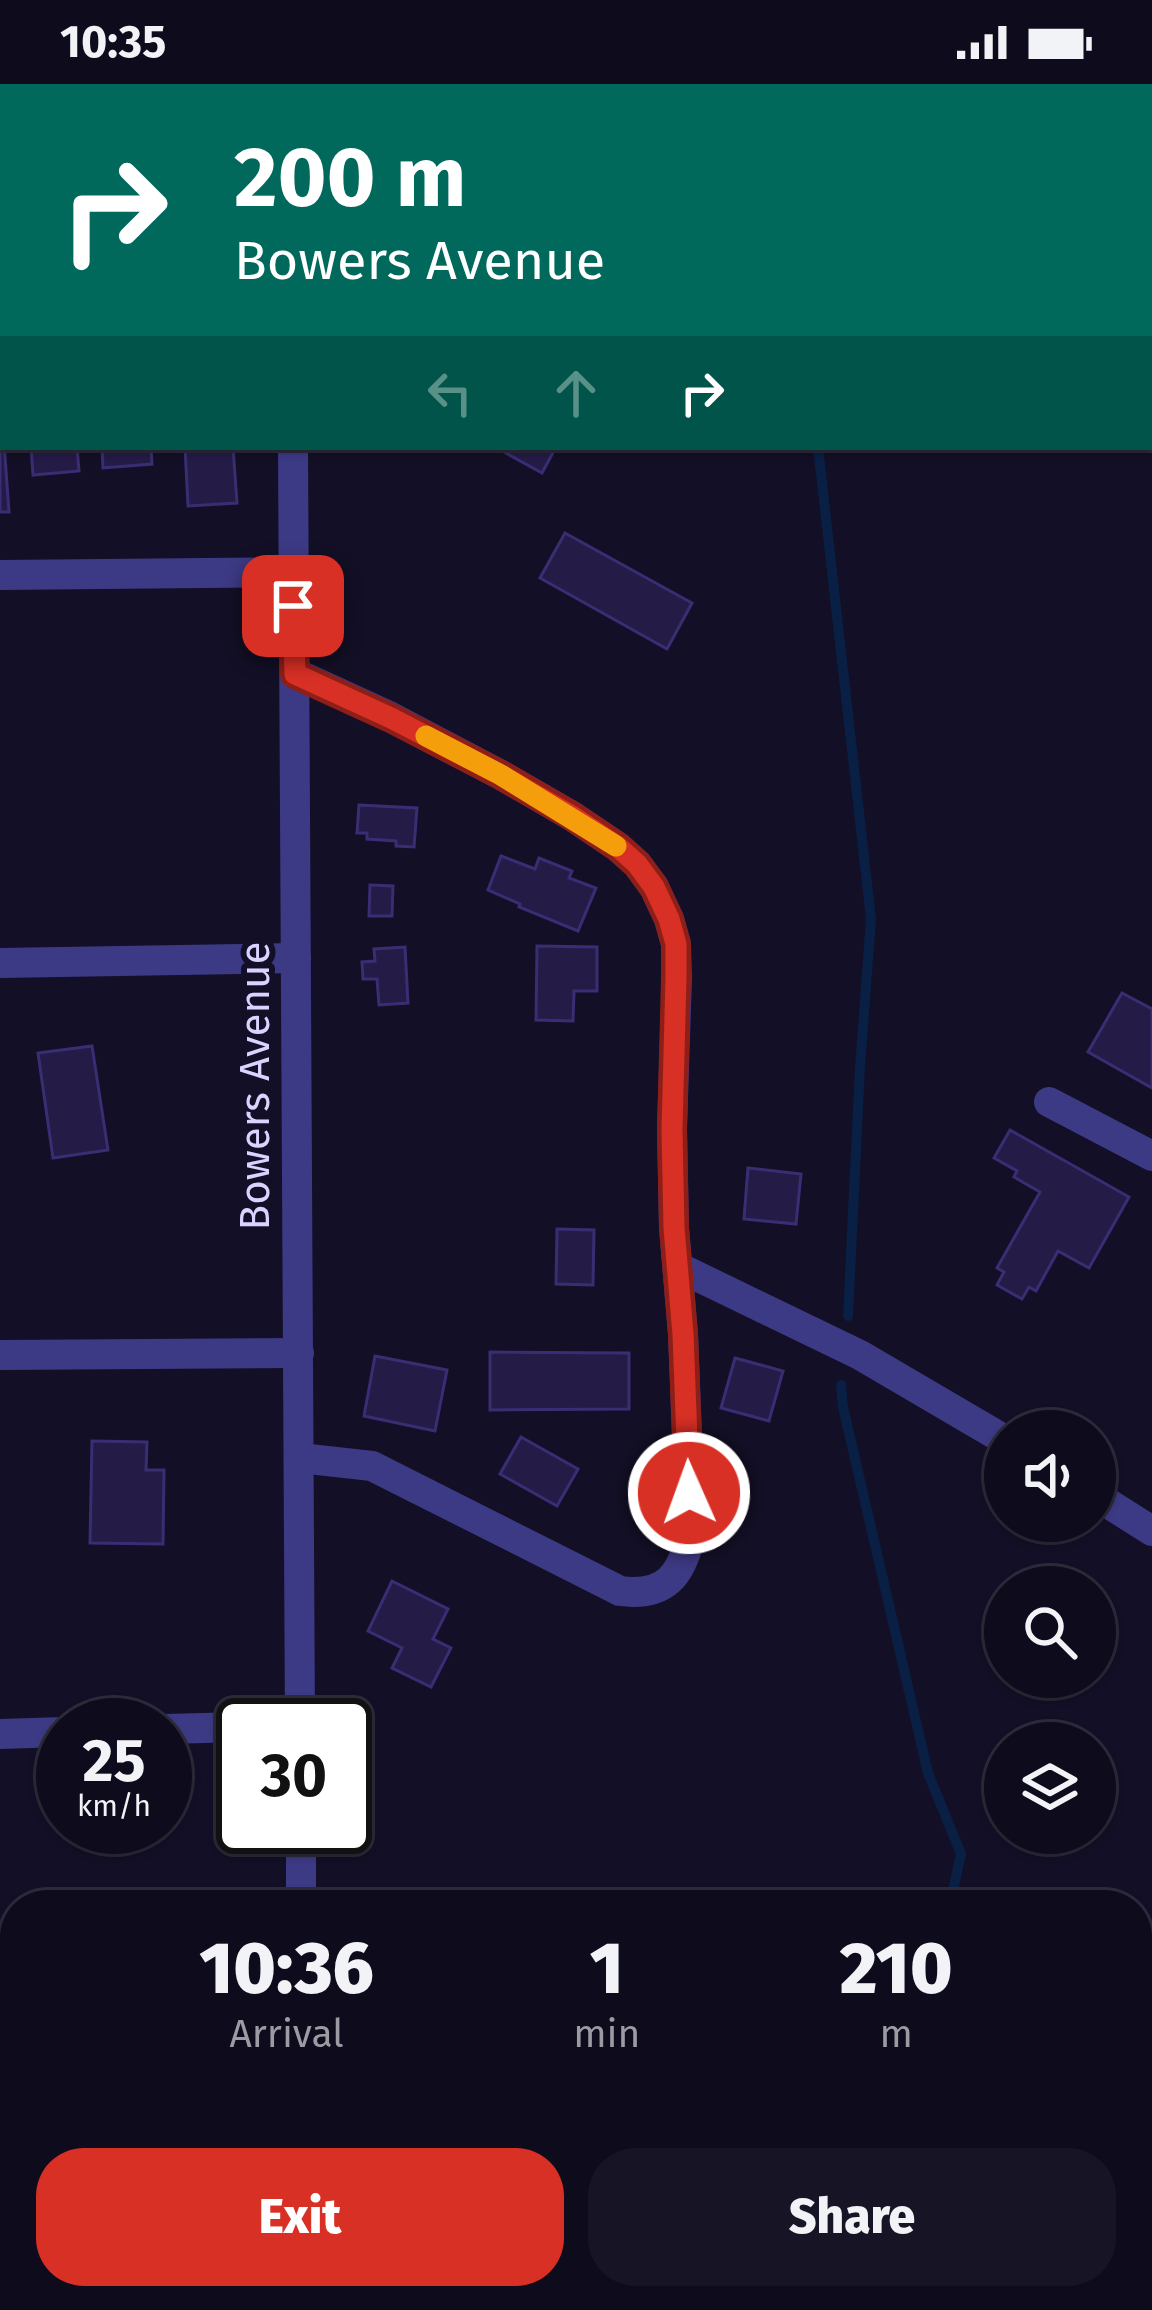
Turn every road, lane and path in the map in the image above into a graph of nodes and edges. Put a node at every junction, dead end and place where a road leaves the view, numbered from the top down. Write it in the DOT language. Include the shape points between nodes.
graph roads {
  1 [pos="292,450"];
  2 [pos="293,572"];
  3 [pos="0,575"];
  4 [pos="295,674"];
  5 [pos="296,958"];
  6 [pos="0,963"];
  7 [pos="1049,1102"];
  8 [pos="1152,1156"];
  9 [pos="678,1267"];
  10 [pos="298,1353"];
  11 [pos="0,1355"];
  12 [pos="984,1428"];
  13 [pos="300,1458"];
  14 [pos="1116,1508"];
  15 [pos="1152,1531"];
  16 [pos="300,1698"];
  17 [pos="36,1733"];
  18 [pos="0,1734"];
  19 [pos="302,1854"];
  20 [pos="304,1890"];
  1 -- 2 [label="street, Bowers Avenue"];
  2 -- 3 [label="street"];
  2 -- 4 [label="street, Bowers Avenue"];
  4 -- 5 [label="street, Bowers Avenue"];
  4 -- 9 [label="street" via="572,816 618,847 654,887 676,944"];
  5 -- 6 [label="street"];
  5 -- 10 [label="street, Bowers Avenue"];
  7 -- 8 [label="street"];
  9 -- 12 [label="street" via="860,1355"];
  9 -- 13 [label="street" via="691,1533 686,1556 662,1587 620,1591 372,1466"];
  10 -- 11 [label="street"];
  10 -- 13 [label="street, Bowers Avenue"];
  13 -- 16 [label="street, Bowers Avenue"];
  14 -- 15 [label="street"];
  17 -- 18 [label="street"];
  19 -- 20 [label="street"];
}
